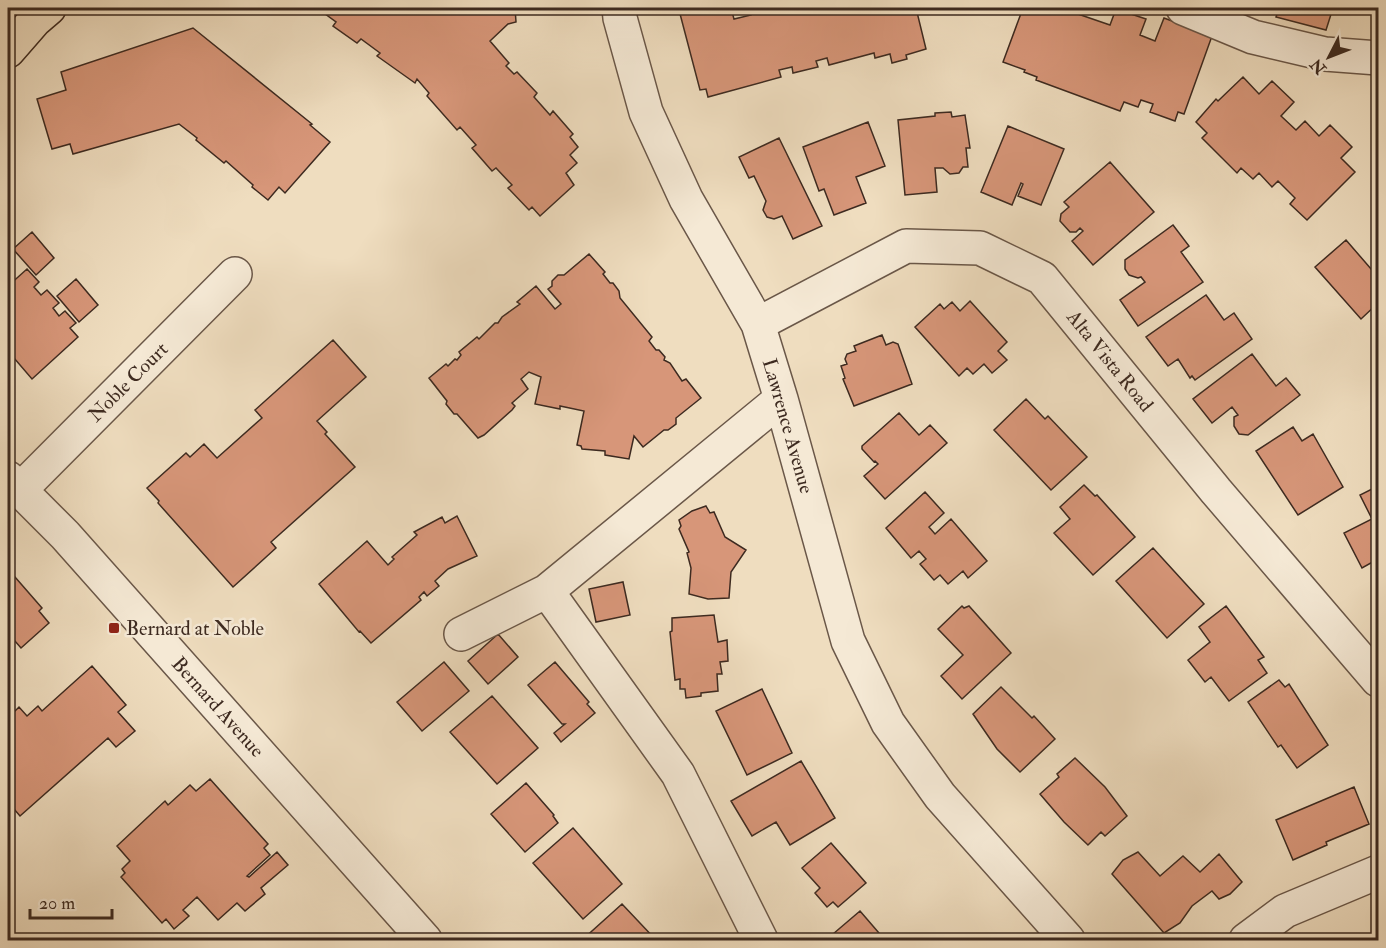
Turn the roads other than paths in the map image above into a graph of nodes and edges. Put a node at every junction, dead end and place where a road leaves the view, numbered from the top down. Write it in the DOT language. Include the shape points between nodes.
graph roads {
  1 [pos="49,8"];
  2 [pos="619,8"];
  3 [pos="1183,8"];
  4 [pos="8,51"];
  5 [pos="1378,58"];
  6 [pos="235,274"];
  7 [pos="758,324"];
  8 [pos="781,399"];
  9 [pos="14,484"];
  10 [pos="547,591"];
  11 [pos="461,634"];
  12 [pos="1378,680"];
  13 [pos="1378,872"];
  14 [pos="410,936"];
  15 [pos="761,940"];
  16 [pos="1068,940"];
  17 [pos="1246,940"];
  1 -- 4 [label="main road"];
  2 -- 7 [label="street, Lawrence Avenue" via="646,112 686,199"];
  3 -- 5 [label="street" via="1253,37 1325,54"];
  6 -- 9 [label="street, Noble Court"];
  7 -- 8 [label="street, Lawrence Avenue"];
  7 -- 12 [label="street, Alta Vista Road" via="906,246 980,248 1042,278 1216,491"];
  8 -- 10 [label="street"];
  8 -- 16 [label="street, Lawrence Avenue" via="848,641 888,723 940,796"];
  9 -- 14 [label="street, Bernard Avenue" via="65,535"];
  10 -- 11 [label="street"];
  10 -- 15 [label="street" via="678,774"];
  13 -- 17 [label="street" via="1285,911"];
}
